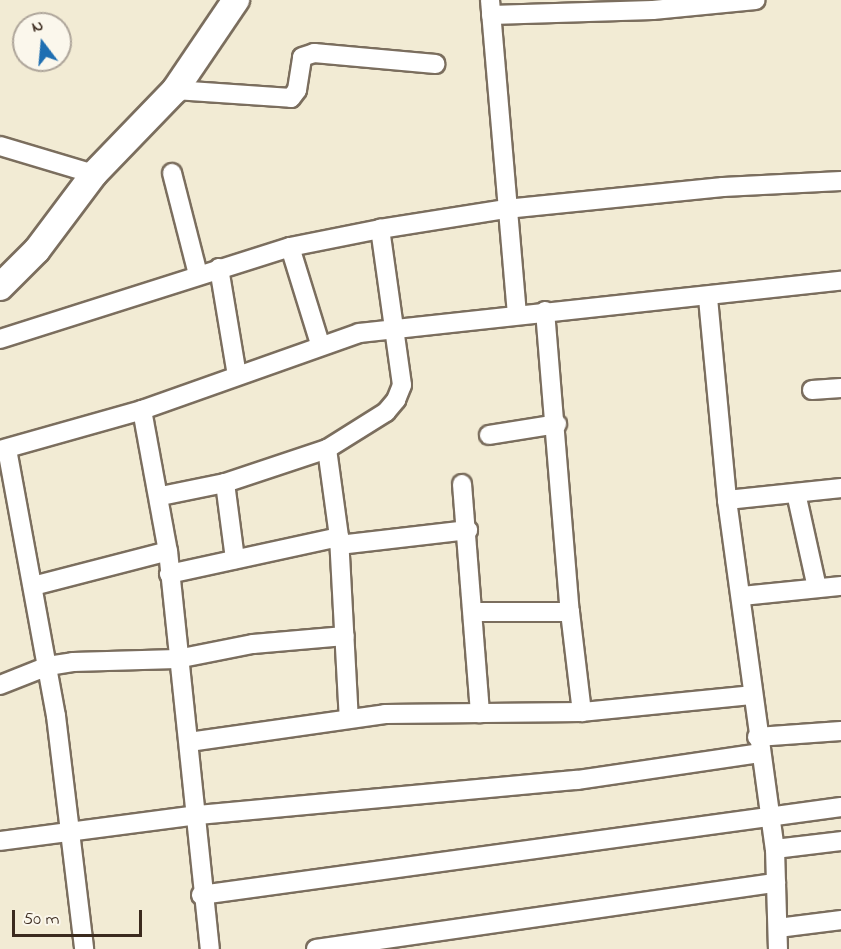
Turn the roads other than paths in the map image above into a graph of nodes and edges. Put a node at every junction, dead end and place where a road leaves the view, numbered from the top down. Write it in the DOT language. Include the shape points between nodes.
graph roads {
  1 [pos="236,0"];
  2 [pos="756,0"];
  3 [pos="654,5"];
  4 [pos="490,8"];
  5 [pos="436,63"];
  6 [pos="175,90"];
  7 [pos="0,146"];
  8 [pos="172,173"];
  9 [pos="94,174"];
  10 [pos="841,181"];
  11 [pos="506,209"];
  12 [pos="380,229"];
  13 [pos="290,247"];
  14 [pos="219,268"];
  15 [pos="198,273"];
  16 [pos="841,281"];
  17 [pos="0,287"];
  18 [pos="708,298"];
  19 [pos="545,311"];
  20 [pos="518,313"];
  21 [pos="395,327"];
  22 [pos="0,339"];
  23 [pos="320,344"];
  24 [pos="237,375"];
  25 [pos="841,388"];
  26 [pos="812,390"];
  27 [pos="142,410"];
  28 [pos="557,424"];
  29 [pos="489,435"];
  30 [pos="327,448"];
  31 [pos="3,450"];
  32 [pos="225,483"];
  33 [pos="462,484"];
  34 [pos="841,488"];
  35 [pos="796,493"];
  36 [pos="161,496"];
  37 [pos="727,500"];
  38 [pos="468,530"];
  39 [pos="339,541"];
  40 [pos="168,551"];
  41 [pos="235,559"];
  42 [pos="169,574"];
  43 [pos="33,586"];
  44 [pos="841,586"];
  45 [pos="817,588"];
  46 [pos="742,596"];
  47 [pos="474,612"];
  48 [pos="570,612"];
  49 [pos="345,636"];
  50 [pos="177,659"];
  51 [pos="48,666"];
  52 [pos="0,685"];
  53 [pos="752,695"];
  54 [pos="582,712"];
  55 [pos="480,713"];
  56 [pos="349,719"];
  57 [pos="841,732"];
  58 [pos="189,742"];
  59 [pos="758,745"];
  60 [pos="841,807"];
  61 [pos="769,814"];
  62 [pos="198,815"];
  63 [pos="71,830"];
  64 [pos="0,841"];
  65 [pos="841,841"];
  66 [pos="775,849"];
  67 [pos="776,884"];
  68 [pos="201,895"];
  69 [pos="841,920"];
  70 [pos="778,928"];
  71 [pos="84,949"];
  72 [pos="210,949"];
  73 [pos="316,949"];
  74 [pos="778,949"];
  1 -- 6 [label="street"];
  2 -- 3 [label="street"];
  3 -- 4 [label="street"];
  4 -- 11 [label="street"];
  5 -- 6 [label="street" via="314,53 302,57 297,90 291,98"];
  6 -- 9 [label="street"];
  7 -- 9 [label="street"];
  8 -- 15 [label="street"];
  9 -- 17 [label="street" via="37,250"];
  10 -- 11 [label="street" via="735,186"];
  11 -- 12 [label="street"];
  11 -- 20 [label="street"];
  12 -- 13 [label="street"];
  12 -- 21 [label="street"];
  13 -- 14 [label="street"];
  13 -- 23 [label="street"];
  14 -- 15 [label="street"];
  14 -- 24 [label="street"];
  15 -- 22 [label="street"];
  16 -- 18 [label="street"];
  18 -- 19 [label="street"];
  18 -- 37 [label="street"];
  19 -- 20 [label="street"];
  19 -- 28 [label="street"];
  20 -- 21 [label="street"];
  21 -- 23 [label="street"];
  21 -- 30 [label="street" via="402,385 396,400 386,412"];
  23 -- 24 [label="street"];
  24 -- 27 [label="street"];
  25 -- 26 [label="street"];
  27 -- 31 [label="street"];
  27 -- 36 [label="street"];
  28 -- 29 [label="street"];
  28 -- 48 [label="street"];
  30 -- 32 [label="street"];
  30 -- 39 [label="street"];
  31 -- 43 [label="street"];
  32 -- 36 [label="street"];
  32 -- 41 [label="street"];
  33 -- 38 [label="street"];
  34 -- 35 [label="street"];
  35 -- 37 [label="street"];
  35 -- 45 [label="street"];
  36 -- 40 [label="street"];
  37 -- 46 [label="street"];
  38 -- 39 [label="street"];
  38 -- 47 [label="street"];
  39 -- 41 [label="street"];
  39 -- 49 [label="street"];
  40 -- 42 [label="street"];
  40 -- 43 [label="street"];
  41 -- 42 [label="street"];
  42 -- 50 [label="street"];
  43 -- 51 [label="street"];
  44 -- 45 [label="street"];
  45 -- 46 [label="street"];
  46 -- 53 [label="street"];
  47 -- 48 [label="street"];
  47 -- 55 [label="street"];
  48 -- 54 [label="street"];
  49 -- 50 [label="street" via="253,644"];
  49 -- 56 [label="street"];
  50 -- 51 [label="street" via="102,659"];
  50 -- 58 [label="street"];
  51 -- 52 [label="street"];
  51 -- 63 [label="street"];
  53 -- 54 [label="street"];
  53 -- 59 [label="street"];
  54 -- 55 [label="street"];
  55 -- 56 [label="street" via="385,714"];
  56 -- 58 [label="street"];
  57 -- 59 [label="street"];
  58 -- 62 [label="street"];
  59 -- 61 [label="street"];
  59 -- 62 [label="street" via="577,780"];
  60 -- 61 [label="street"];
  61 -- 66 [label="street"];
  61 -- 68 [label="street"];
  62 -- 63 [label="street"];
  62 -- 68 [label="street"];
  63 -- 64 [label="street"];
  63 -- 71 [label="street"];
  65 -- 66 [label="street"];
  66 -- 67 [label="street"];
  67 -- 70 [label="street"];
  67 -- 73 [label="street"];
  68 -- 72 [label="street"];
  69 -- 70 [label="street"];
  70 -- 74 [label="street"];
}
